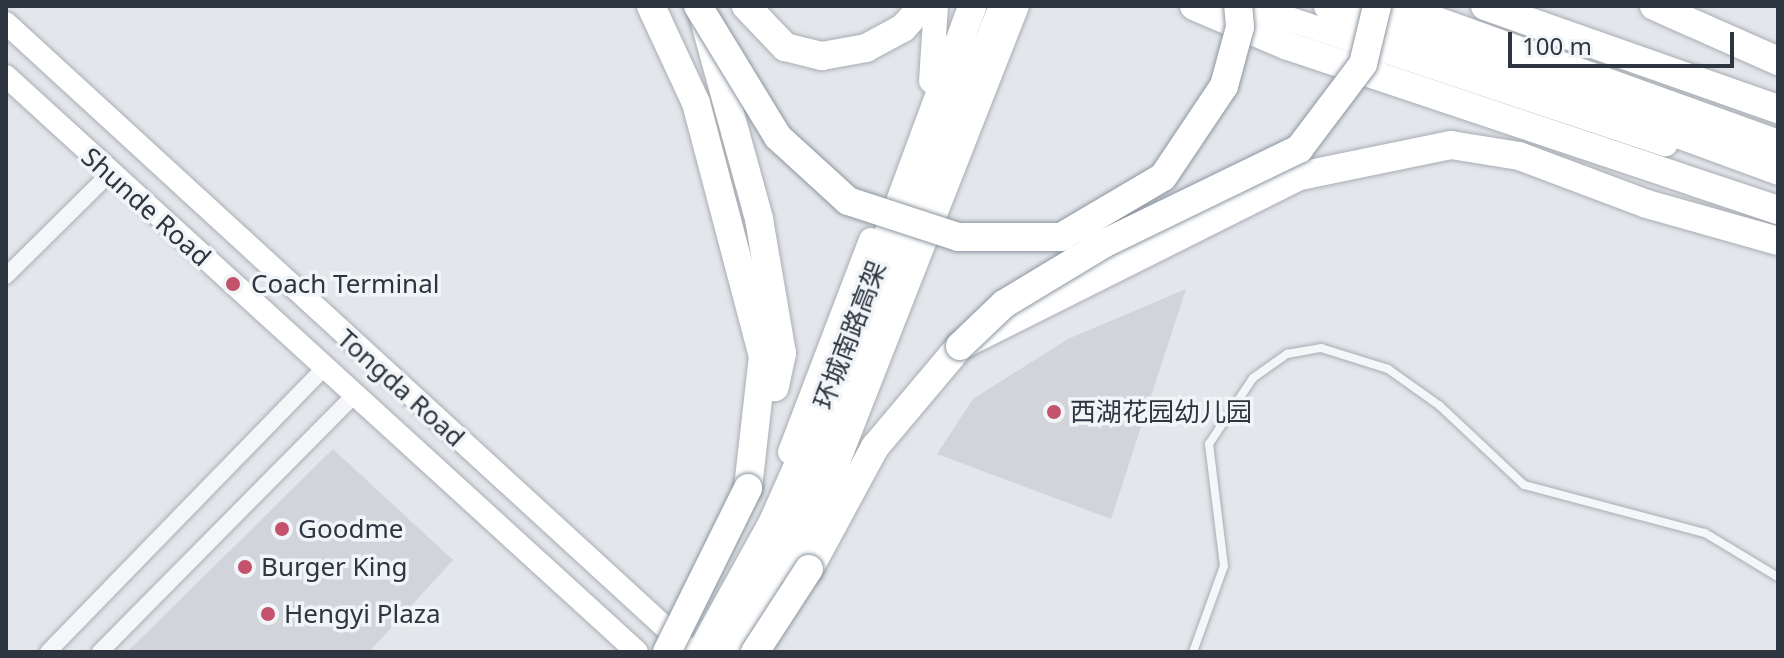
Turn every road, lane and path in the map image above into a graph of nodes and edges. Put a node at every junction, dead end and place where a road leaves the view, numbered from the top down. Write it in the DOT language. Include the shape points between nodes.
graph roads {
  1 [pos="651,6"];
  2 [pos="698,6"];
  3 [pos="704,6"];
  4 [pos="746,6"];
  5 [pos="923,6"];
  6 [pos="936,6"];
  7 [pos="960,6"];
  8 [pos="972,6"];
  9 [pos="1003,6"];
  10 [pos="1017,6"];
  11 [pos="1194,6"];
  12 [pos="1238,6"];
  13 [pos="1250,6"];
  14 [pos="1328,6"];
  15 [pos="1377,6"];
  16 [pos="1395,6"];
  17 [pos="1432,6"];
  18 [pos="1485,6"];
  19 [pos="1664,10"];
  20 [pos="6,23"];
  21 [pos="1778,61"];
  22 [pos="6,76"];
  23 [pos="931,81"];
  24 [pos="1778,109"];
  25 [pos="1778,129"];
  26 [pos="1778,144"];
  27 [pos="1778,171"];
  28 [pos="108,175"];
  29 [pos="1778,181"];
  30 [pos="1778,210"];
  31 [pos="1778,241"];
  32 [pos="6,276"];
  33 [pos="960,346"];
  34 [pos="326,366"];
  35 [pos="356,393"];
  36 [pos="748,488"];
  37 [pos="1778,577"];
  38 [pos="48,652"];
  39 [pos="100,652"];
  40 [pos="637,652"];
  41 [pos="688,652"];
  42 [pos="731,652"];
  43 [pos="755,652"];
  44 [pos="763,652"];
  45 [pos="1193,652"];
  1 -- 36 [label="highway" via="696,103 763,356"];
  2 -- 12 [label="highway, bridge" via="778,137 848,201 958,237 1061,237 1163,177 1224,86 1240,27"];
  3 -- 36 [label="highway, bridge" via="759,219 782,353"];
  4 -- 5 [label="highway" via="785,47 822,56 866,48 903,28"];
  6 -- 23 [label="main road"];
  7 -- 23 [label="main road"];
  8 -- 41 [label="highway, 环城南路高架" via="824,407 772,524"];
  9 -- 42 [label="highway, 环城南路高架" via="798,521"];
  10 -- 44 [label="main road"];
  11 -- 30 [label="highway" via="1427,92"];
  13 -- 29 [label="main road"];
  14 -- 27 [label="highway"];
  15 -- 33 [label="highway, bridge" via="1363,64 1299,149 1105,243 1004,304"];
  16 -- 26 [label="highway"];
  17 -- 25 [label="main road"];
  18 -- 24 [label="highway"];
  19 -- 21 [label="highway"];
  20 -- 41 [label="street, Tongda Road"];
  22 -- 28 [label="street, Shunde Road"];
  23 -- 41 [label="main road" via="767,513"];
  28 -- 32 [label="street"];
  28 -- 34 [label="street, Shunde Road"];
  31 -- 33 [label="highway, bridge" via="1647,204 1519,156 1451,145 1300,176"];
  33 -- 43 [label="highway, bridge" via="875,447"];
  34 -- 35 [label="street, Shunde Road"];
  34 -- 38 [label="street"];
  35 -- 39 [label="street"];
  35 -- 40 [label="street, Shunde Road"];
  36 -- 41 [label="highway, bridge"];
  37 -- 45 [label="lane" via="1705,533 1524,485 1440,406 1388,369 1321,348 1287,354 1253,378 1209,444 1224,566"];
}
